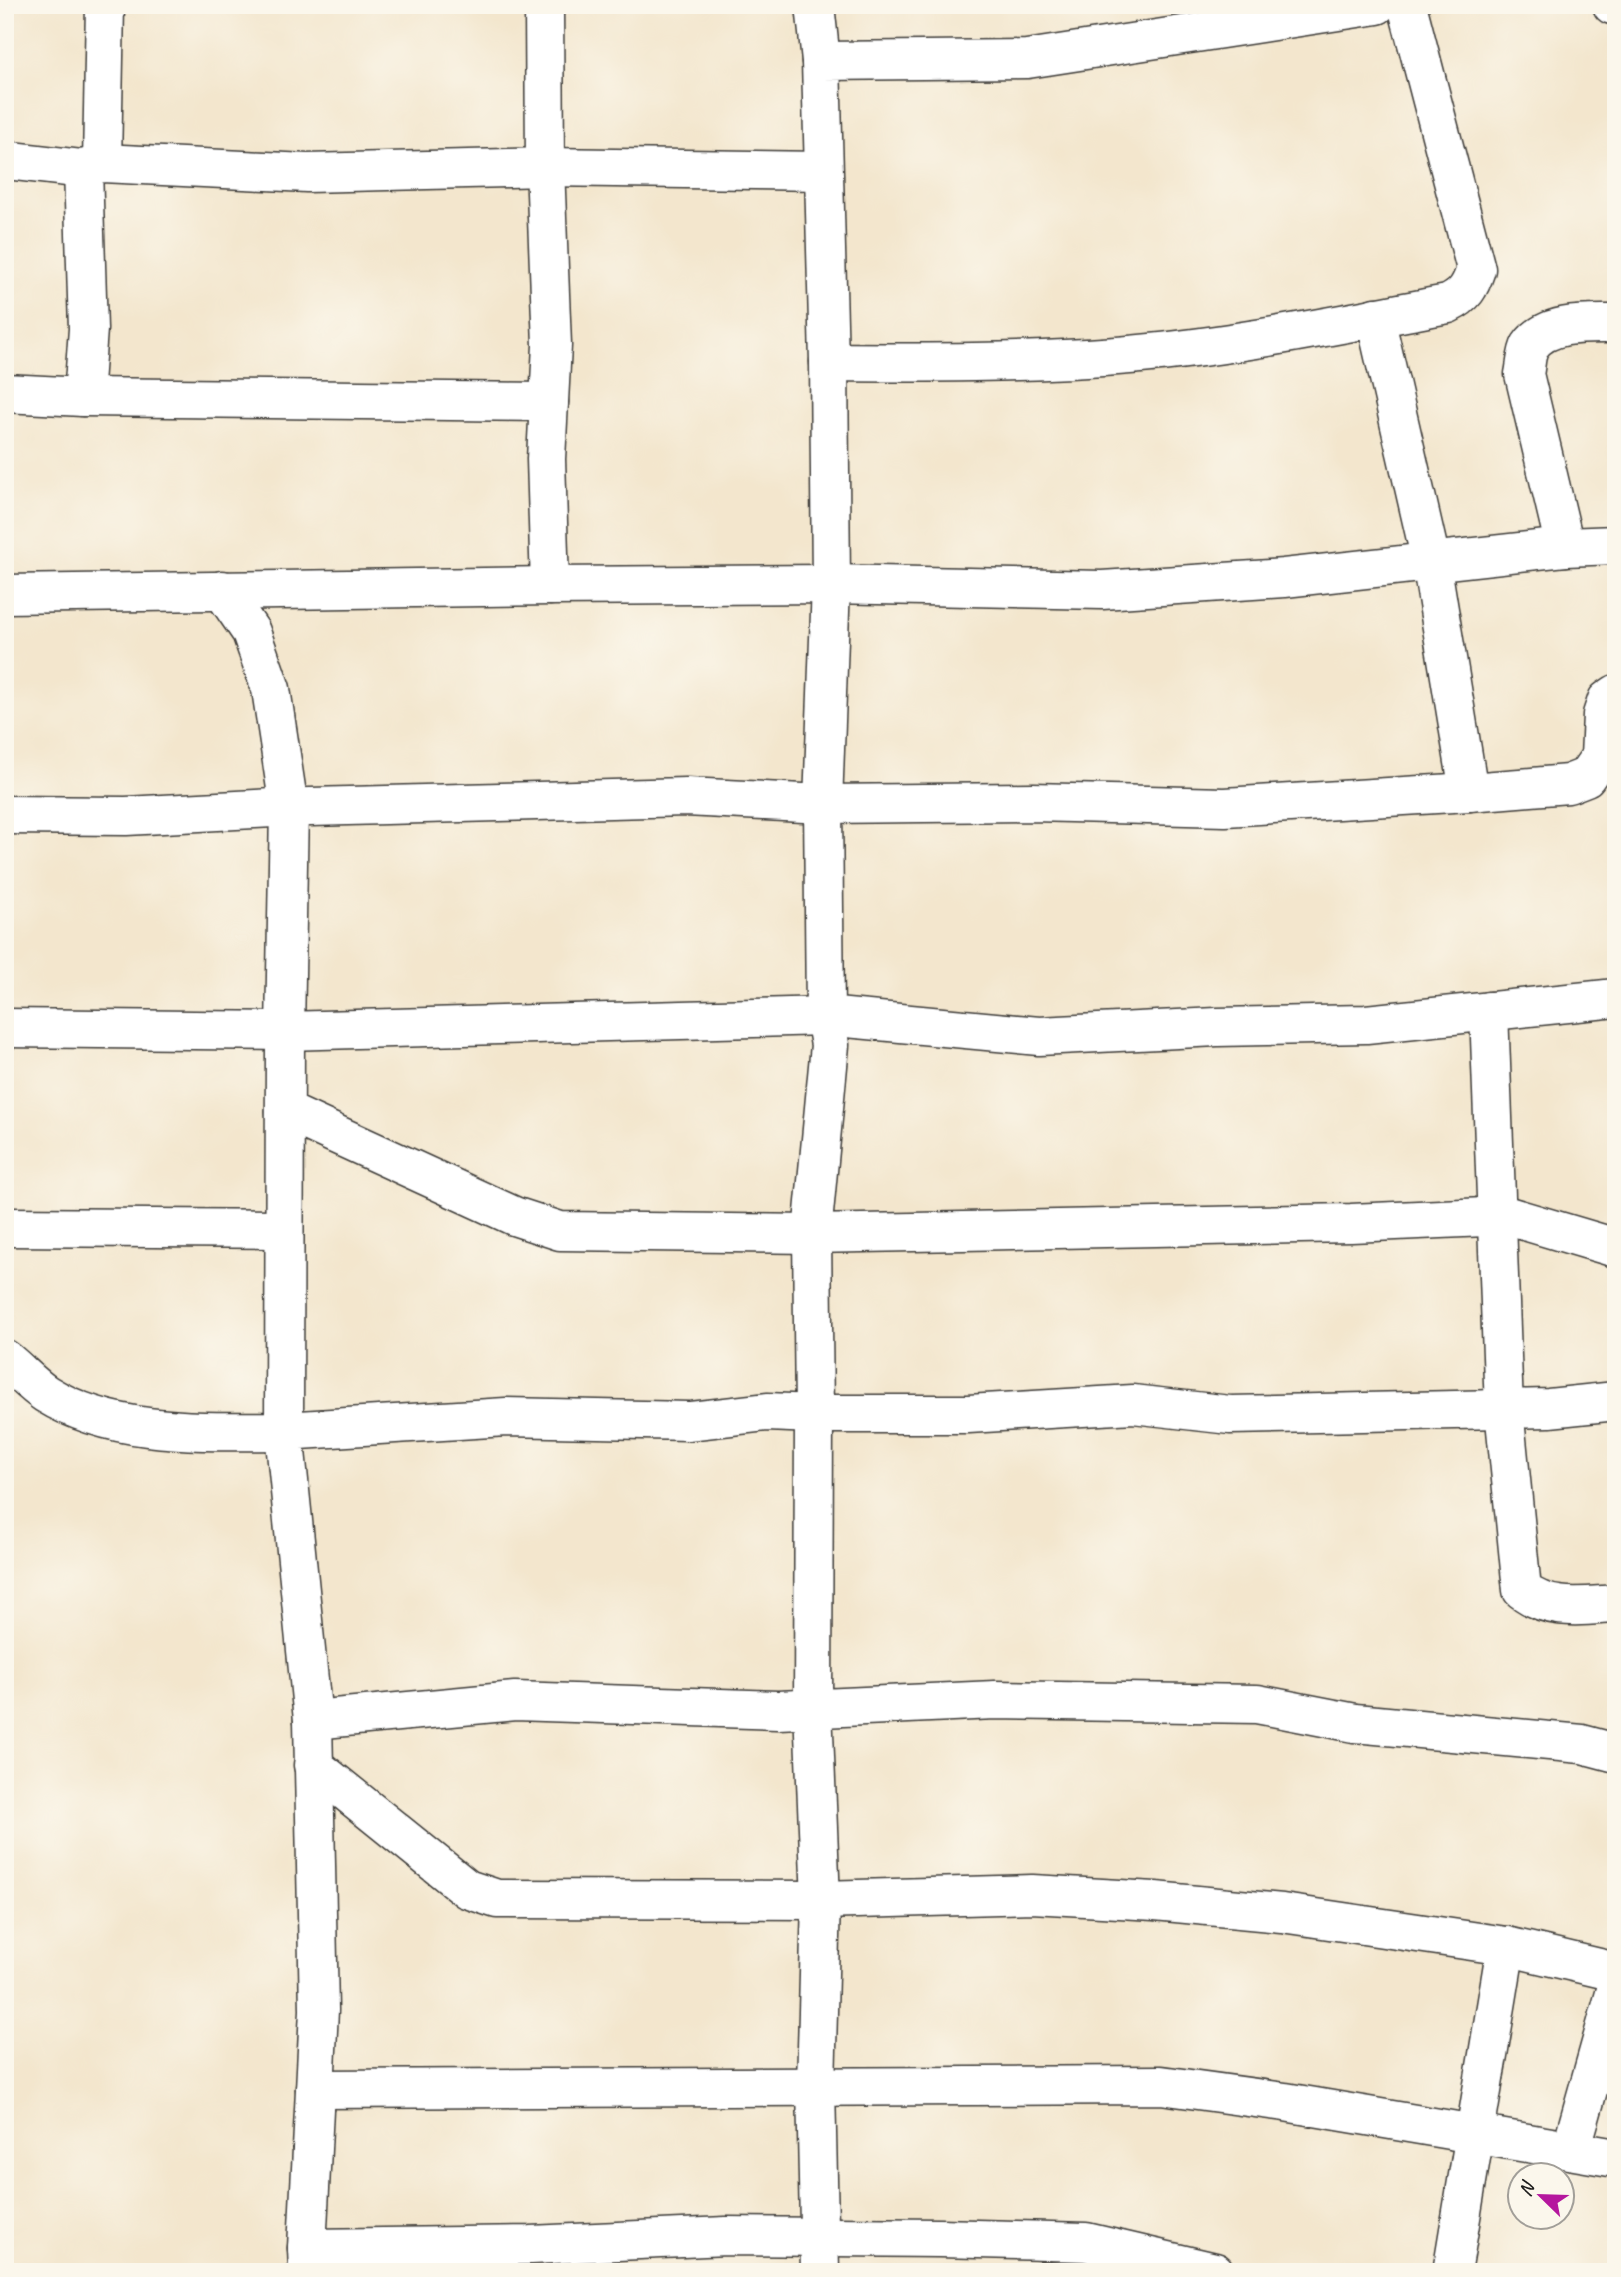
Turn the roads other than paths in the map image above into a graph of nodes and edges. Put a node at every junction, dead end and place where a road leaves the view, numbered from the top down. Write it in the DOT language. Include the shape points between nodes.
graph roads {
  1 [pos="106,5"];
  2 [pos="544,5"];
  3 [pos="815,5"];
  4 [pos="1377,5"];
  5 [pos="1407,5"];
  6 [pos="821,61"];
  7 [pos="5,160"];
  8 [pos="92,166"];
  9 [pos="545,167"];
  10 [pos="823,171"];
  11 [pos="1375,317"];
  12 [pos="1616,324"];
  13 [pos="830,362"];
  14 [pos="5,393"];
  15 [pos="83,397"];
  16 [pos="549,402"];
  17 [pos="1616,545"];
  18 [pos="1564,547"];
  19 [pos="1431,561"];
  20 [pos="831,584"];
  21 [pos="550,586"];
  22 [pos="222,590"];
  23 [pos="5,594"];
  24 [pos="1616,694"];
  25 [pos="1469,792"];
  26 [pos="823,804"];
  27 [pos="289,808"];
  28 [pos="5,815"];
  29 [pos="1616,998"];
  30 [pos="1489,1011"];
  31 [pos="825,1016"];
  32 [pos="5,1028"];
  33 [pos="285,1031"];
  34 [pos="285,1111"];
  35 [pos="1495,1216"];
  36 [pos="5,1227"];
  37 [pos="284,1229"];
  38 [pos="812,1234"];
  39 [pos="1616,1248"];
  40 [pos="5,1359"];
  41 [pos="1616,1401"];
  42 [pos="1504,1409"];
  43 [pos="814,1414"];
  44 [pos="284,1431"];
  45 [pos="1616,1604"];
  46 [pos="813,1709"];
  47 [pos="313,1720"];
  48 [pos="1616,1753"];
  49 [pos="313,1765"];
  50 [pos="821,1900"];
  51 [pos="1506,1946"];
  52 [pos="1616,1972"];
  53 [pos="1616,1990"];
  54 [pos="816,2086"];
  55 [pos="315,2089"];
  56 [pos="1476,2133"];
  57 [pos="1571,2150"];
  58 [pos="1616,2158"];
  59 [pos="820,2254"];
  60 [pos="307,2260"];
  61 [pos="1215,2272"];
  62 [pos="1452,2272"];
  1 -- 8 [label="street"];
  2 -- 9 [label="street"];
  3 -- 6 [label="street"];
  4 -- 6 [label="street" via="1027,59"];
  5 -- 11 [label="street" via="1476,269 1471,286 1460,299"];
  6 -- 10 [label="street"];
  7 -- 8 [label="street"];
  8 -- 9 [label="street" via="307,173"];
  8 -- 15 [label="street"];
  9 -- 10 [label="street"];
  9 -- 16 [label="street" via="552,345"];
  10 -- 13 [label="street"];
  11 -- 13 [label="street" via="1118,356 976,363"];
  11 -- 19 [label="street"];
  12 -- 18 [label="street" via="1547,331 1529,347 1524,374"];
  13 -- 20 [label="street"];
  14 -- 15 [label="street"];
  15 -- 16 [label="street"];
  16 -- 21 [label="street"];
  17 -- 18 [label="street"];
  18 -- 19 [label="street"];
  19 -- 20 [label="street" via="1284,578 1102,590"];
  19 -- 25 [label="street"];
  20 -- 21 [label="street"];
  20 -- 26 [label="street"];
  21 -- 22 [label="street"];
  22 -- 23 [label="street"];
  22 -- 27 [label="street" via="251,632 271,689"];
  24 -- 25 [label="street" via="1602,715 1600,757 1586,777 1568,784"];
  25 -- 26 [label="street" via="1225,807 1033,802"];
  26 -- 27 [label="street" via="686,797"];
  26 -- 31 [label="street"];
  27 -- 28 [label="street" via="126,817"];
  27 -- 33 [label="street"];
  29 -- 30 [label="street"];
  30 -- 31 [label="street" via="1366,1024 1039,1036"];
  30 -- 35 [label="street"];
  31 -- 33 [label="street"];
  31 -- 38 [label="street" via="830,1045"];
  32 -- 33 [label="street"];
  33 -- 34 [label="street"];
  34 -- 37 [label="street"];
  34 -- 38 [label="street" via="514,1216 560,1231"];
  35 -- 38 [label="street"];
  35 -- 39 [label="street" via="1556,1228"];
  35 -- 42 [label="street"];
  36 -- 37 [label="street"];
  37 -- 44 [label="street"];
  38 -- 43 [label="street"];
  40 -- 44 [label="street" via="47,1394 100,1416 172,1431"];
  41 -- 42 [label="street"];
  42 -- 43 [label="street" via="1230,1415 1133,1405 968,1414"];
  42 -- 45 [label="street" via="1522,1590 1535,1601 1562,1607"];
  43 -- 44 [label="street" via="767,1412 689,1421 506,1417"];
  43 -- 46 [label="street"];
  44 -- 47 [label="street"];
  46 -- 47 [label="street" via="515,1700"];
  46 -- 48 [label="street" via="995,1700 1257,1704 1354,1723 1582,1744"];
  46 -- 50 [label="street"];
  47 -- 49 [label="street"];
  49 -- 50 [label="street" via="467,1889 497,1899"];
  49 -- 55 [label="street" via="319,2010"];
  50 -- 51 [label="street" via="1032,1894 1156,1901 1282,1913"];
  50 -- 54 [label="street"];
  51 -- 52 [label="street"];
  51 -- 56 [label="street"];
  53 -- 57 [label="street"];
  54 -- 55 [label="street"];
  54 -- 56 [label="street" via="1161,2085"];
  54 -- 59 [label="street"];
  55 -- 60 [label="street"];
  56 -- 57 [label="street"];
  56 -- 62 [label="street"];
  57 -- 58 [label="street"];
  59 -- 60 [label="street" via="726,2236"];
  59 -- 61 [label="street" via="1086,2242"];
}
